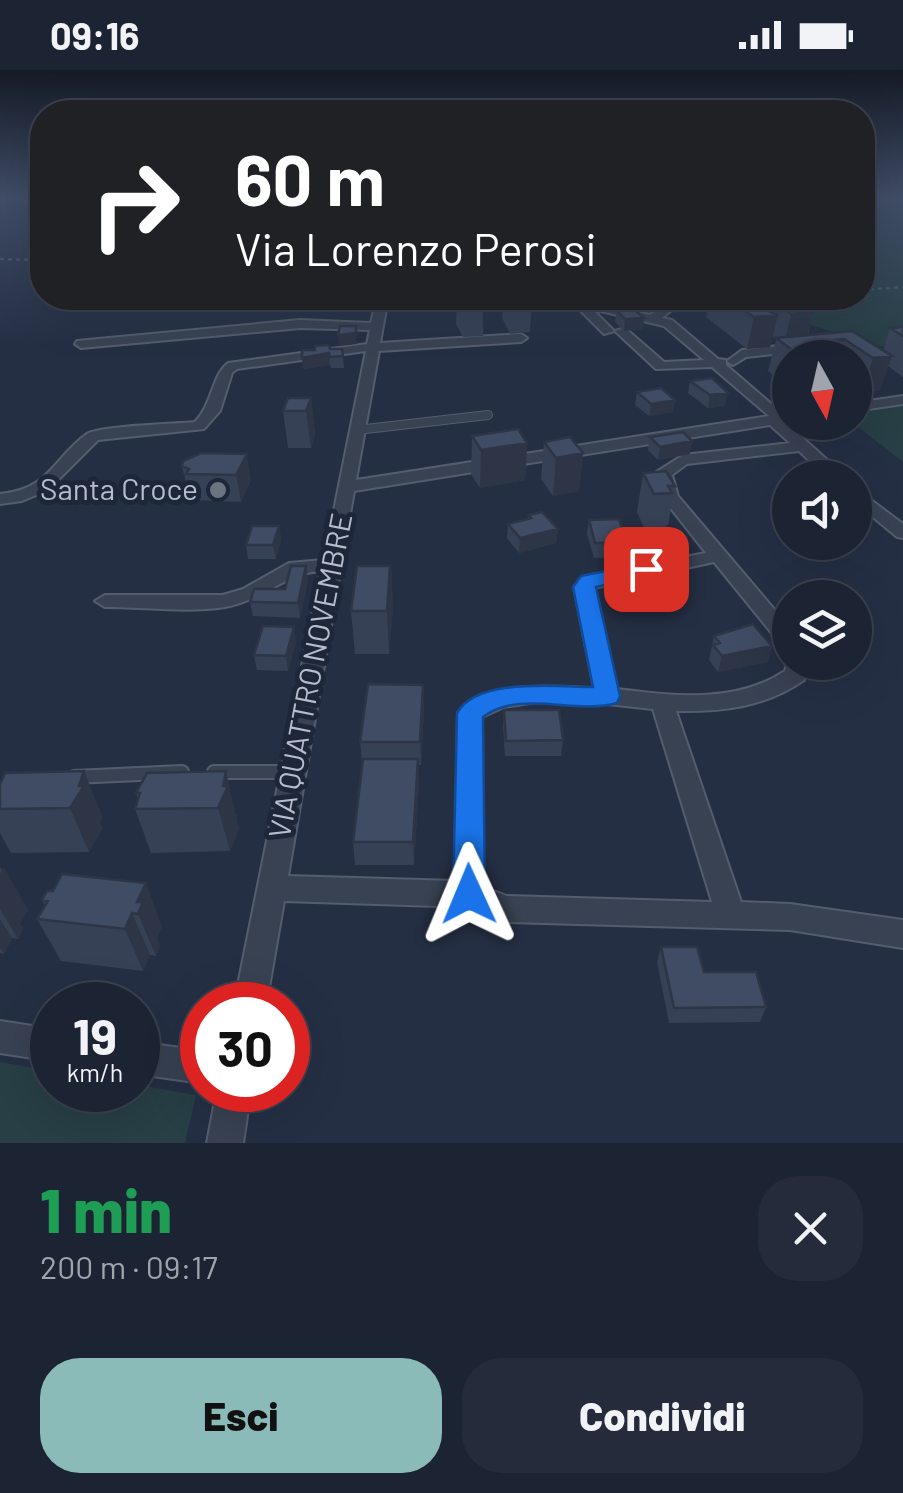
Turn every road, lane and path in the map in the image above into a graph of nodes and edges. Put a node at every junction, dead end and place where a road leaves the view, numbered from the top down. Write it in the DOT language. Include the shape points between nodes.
graph roads {
  1 [pos="0,259"];
  2 [pos="30,260"];
  3 [pos="903,288"];
  4 [pos="875,289"];
  5 [pos="380,310"];
  6 [pos="587,310"];
  7 [pos="619,310"];
  8 [pos="665,310"];
  9 [pos="654,318"];
  10 [pos="376,327"];
  11 [pos="521,338"];
  12 [pos="81,344"];
  13 [pos="372,348"];
  14 [pos="772,357"];
  15 [pos="725,362"];
  16 [pos="903,400"];
  17 [pos="872,405"];
  18 [pos="772,410"];
  19 [pos="488,415"];
  20 [pos="772,420"];
  21 [pos="357,430"];
  22 [pos="797,440"];
  23 [pos="802,446"];
  24 [pos="818,460"];
  25 [pos="346,487"];
  26 [pos="0,498"];
  27 [pos="872,507"];
  28 [pos="903,533"];
  29 [pos="719,556"];
  30 [pos="332,564"];
  31 [pos="105,601"];
  32 [pos="772,620"];
  33 [pos="791,680"];
  34 [pos="608,696"];
  35 [pos="662,702"];
  36 [pos="293,772"];
  37 [pos="58,777"];
  38 [pos="272,888"];
  39 [pos="469,894"];
  40 [pos="730,915"];
  41 [pos="903,934"];
  42 [pos="254,982"];
  43 [pos="0,1037"];
  44 [pos="30,1042"];
  45 [pos="230,1112"];
  46 [pos="224,1143"];
  1 -- 2 [label="path"];
  3 -- 4 [label="path"];
  5 -- 10 [label="street, VIA QUATTRO NOVEMBRE"];
  6 -- 15 [label="street" via="661,366"];
  7 -- 9 [label="street"];
  8 -- 9 [label="street"];
  9 -- 15 [label="street"];
  10 -- 12 [label="street" via="300,324"];
  10 -- 13 [label="street, VIA QUATTRO NOVEMBRE"];
  11 -- 13 [label="street"];
  13 -- 21 [label="street, VIA QUATTRO NOVEMBRE"];
  13 -- 26 [label="street" via="233,366 199,426 94,436 47,485 20,498"];
  14 -- 15 [label="street"];
  15 -- 18 [label="street"];
  16 -- 17 [label="street"];
  19 -- 21 [label="lane"];
  20 -- 25 [label="street"];
  21 -- 25 [label="street, VIA QUATTRO NOVEMBRE"];
  22 -- 23 [label="street"];
  23 -- 24 [label="street"];
  23 -- 29 [label="street" via="684,460 663,472 670,497"];
  25 -- 30 [label="street, VIA QUATTRO NOVEMBRE"];
  27 -- 28 [label="street"];
  29 -- 32 [label="street"];
  29 -- 34 [label="street" via="584,587"];
  30 -- 31 [label="street" via="296,567 224,601"];
  30 -- 36 [label="street, VIA QUATTRO NOVEMBRE"];
  33 -- 35 [label="street" via="750,697"];
  34 -- 35 [label="street"];
  34 -- 39 [label="street" via="487,700 470,713"];
  35 -- 40 [label="street"];
  36 -- 37 [label="lane"];
  36 -- 38 [label="street, VIA QUATTRO NOVEMBRE"];
  38 -- 39 [label="street"];
  38 -- 42 [label="street, VIA QUATTRO NOVEMBRE"];
  39 -- 40 [label="street" via="506,909"];
  40 -- 41 [label="street"];
  43 -- 44 [label="street"];
  45 -- 46 [label="street"];
}
